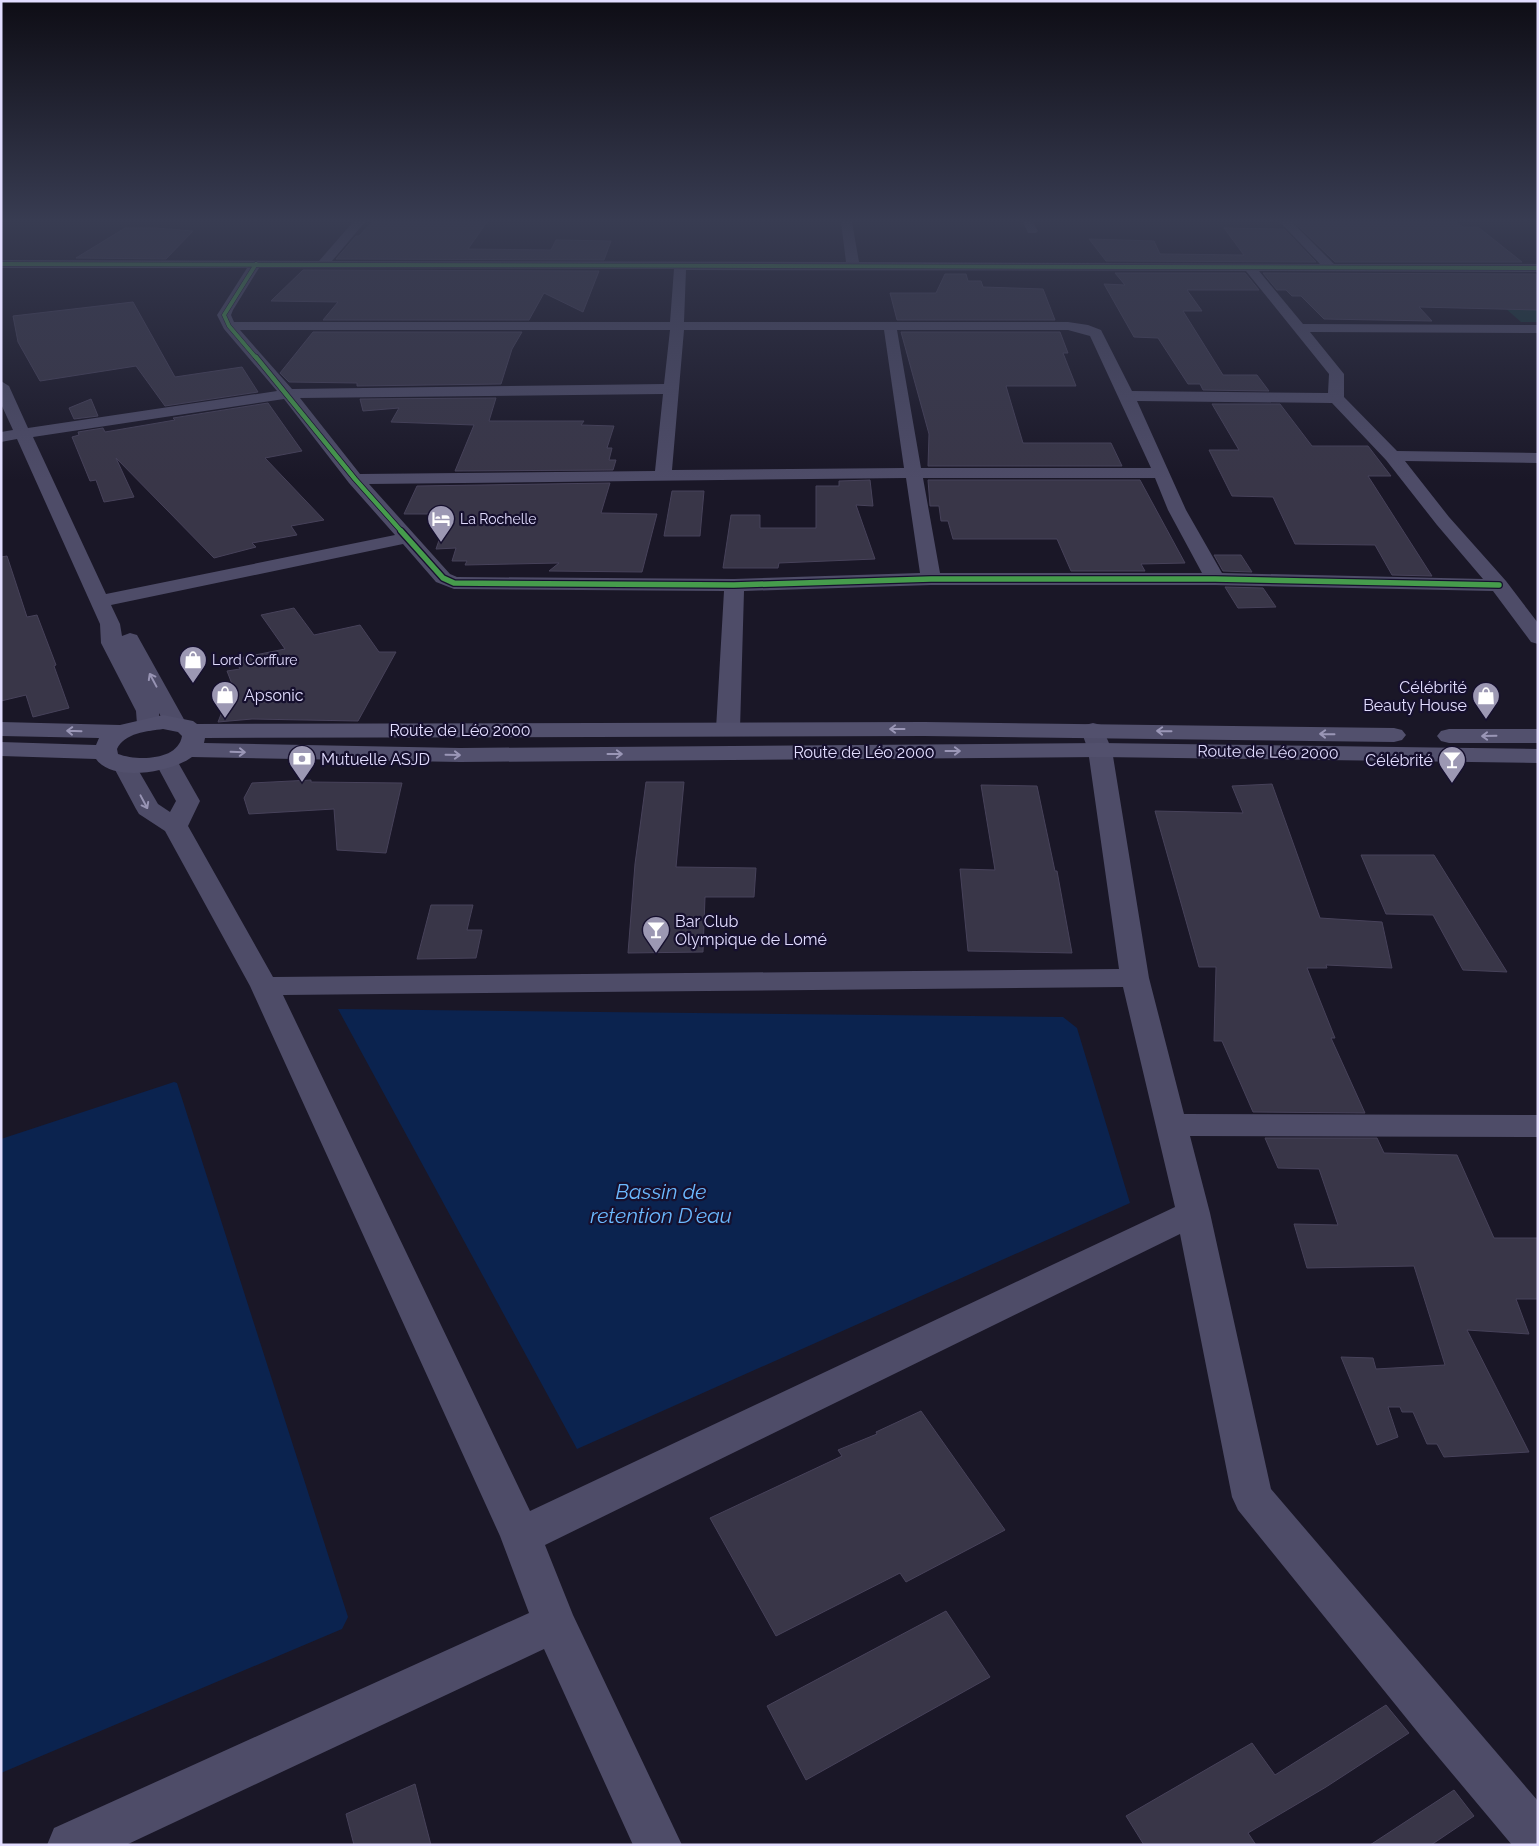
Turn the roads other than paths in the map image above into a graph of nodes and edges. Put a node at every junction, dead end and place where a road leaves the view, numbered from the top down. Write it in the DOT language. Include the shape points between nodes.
graph roads {
  1 [pos="227,308"];
  2 [pos="678,308"];
  3 [pos="1283,308"];
  4 [pos="228,326"];
  5 [pos="677,327"];
  6 [pos="890,327"];
  7 [pos="1299,328"];
  8 [pos="1515,328"];
  9 [pos="1538,328"];
  10 [pos="1533,343"];
  11 [pos="1,386"];
  12 [pos="670,389"];
  13 [pos="288,394"];
  14 [pos="1127,396"];
  15 [pos="1336,398"];
  16 [pos="23,434"];
  17 [pos="1,437"];
  18 [pos="1392,456"];
  19 [pos="1538,458"];
  20 [pos="914,472"];
  21 [pos="1162,473"];
  22 [pos="663,477"];
  23 [pos="355,480"];
  24 [pos="407,538"];
  25 [pos="931,579"];
  26 [pos="1215,580"];
  27 [pos="734,585"];
  28 [pos="1499,585"];
  29 [pos="99,601"];
  30 [pos="110,624"];
  31 [pos="1538,638"];
  32 [pos="148,724"];
  33 [pos="1,729"];
  34 [pos="728,729"];
  35 [pos="122,732"];
  36 [pos="186,735"];
  37 [pos="1538,736"];
  38 [pos="1096,740"];
  39 [pos="1,749"];
  40 [pos="104,752"];
  41 [pos="1538,756"];
  42 [pos="167,762"];
  43 [pos="125,766"];
  44 [pos="175,826"];
  45 [pos="1135,978"];
  46 [pos="264,986"];
  47 [pos="1173,1125"];
  48 [pos="1538,1126"];
  49 [pos="1193,1213"];
  50 [pos="521,1536"];
  51 [pos="554,1623"];
  52 [pos="1538,1838"];
  53 [pos="70,1845"];
  54 [pos="658,1845"];
  1 -- 4 [label="street" via="224,314"];
  2 -- 5 [label="street"];
  3 -- 7 [label="street"];
  4 -- 5 [label="street"];
  4 -- 13 [label="street"];
  5 -- 6 [label="street"];
  5 -- 12 [label="street"];
  6 -- 14 [label="street" via="1068,326 1088,329 1096,333"];
  6 -- 20 [label="street"];
  7 -- 8 [label="street"];
  7 -- 15 [label="street" via="1337,374"];
  8 -- 9 [label="street"];
  8 -- 10 [label="street"];
  11 -- 16 [label="street"];
  12 -- 13 [label="street"];
  12 -- 22 [label="street"];
  13 -- 16 [label="street"];
  13 -- 23 [label="street"];
  14 -- 15 [label="street"];
  14 -- 21 [label="street"];
  15 -- 18 [label="street"];
  16 -- 17 [label="street"];
  16 -- 29 [label="street"];
  18 -- 19 [label="street"];
  18 -- 28 [label="street" via="1448,528"];
  20 -- 21 [label="street"];
  20 -- 22 [label="street"];
  20 -- 25 [label="street"];
  21 -- 26 [label="street" via="1177,510"];
  22 -- 23 [label="street"];
  23 -- 24 [label="street"];
  24 -- 27 [label="street" via="443,578 460,584"];
  24 -- 29 [label="street"];
  25 -- 26 [label="street"];
  25 -- 27 [label="street"];
  26 -- 28 [label="street"];
  27 -- 34 [label="street"];
  28 -- 31 [label="street"];
  29 -- 30 [label="street"];
  30 -- 32 [label="street" via="112,643 147,711"];
  36 -- 30 [label="street, one-way" via="131,640"];
  32 -- 35 [label="street"];
  32 -- 36 [label="street"];
  35 -- 33 [label="street, one-way"];
  34 -- 36 [label="street, Route de Léo 2000"];
  38 -- 34 [label="street, Route de Léo 2000, one-way"];
  35 -- 40 [label="street" via="106,745"];
  36 -- 38 [label="street, Route de Léo 2000, one-way" via="460,755"];
  36 -- 42 [label="street"];
  37 -- 38 [label="street, Route de Léo 2000, one-way"];
  38 -- 41 [label="street, Route de Léo 2000"];
  38 -- 45 [label="street"];
  39 -- 40 [label="street"];
  40 -- 43 [label="street" via="107,758"];
  42 -- 43 [label="street" via="153,766"];
  42 -- 44 [label="street" via="188,801"];
  43 -- 44 [label="street, one-way" via="148,809"];
  44 -- 46 [label="street"];
  45 -- 46 [label="street"];
  45 -- 47 [label="street"];
  46 -- 50 [label="street"];
  47 -- 48 [label="street"];
  47 -- 49 [label="street"];
  49 -- 50 [label="street"];
  49 -- 52 [label="street" via="1252,1497"];
  50 -- 51 [label="street"];
  51 -- 53 [label="street"];
  51 -- 54 [label="street"];
}
